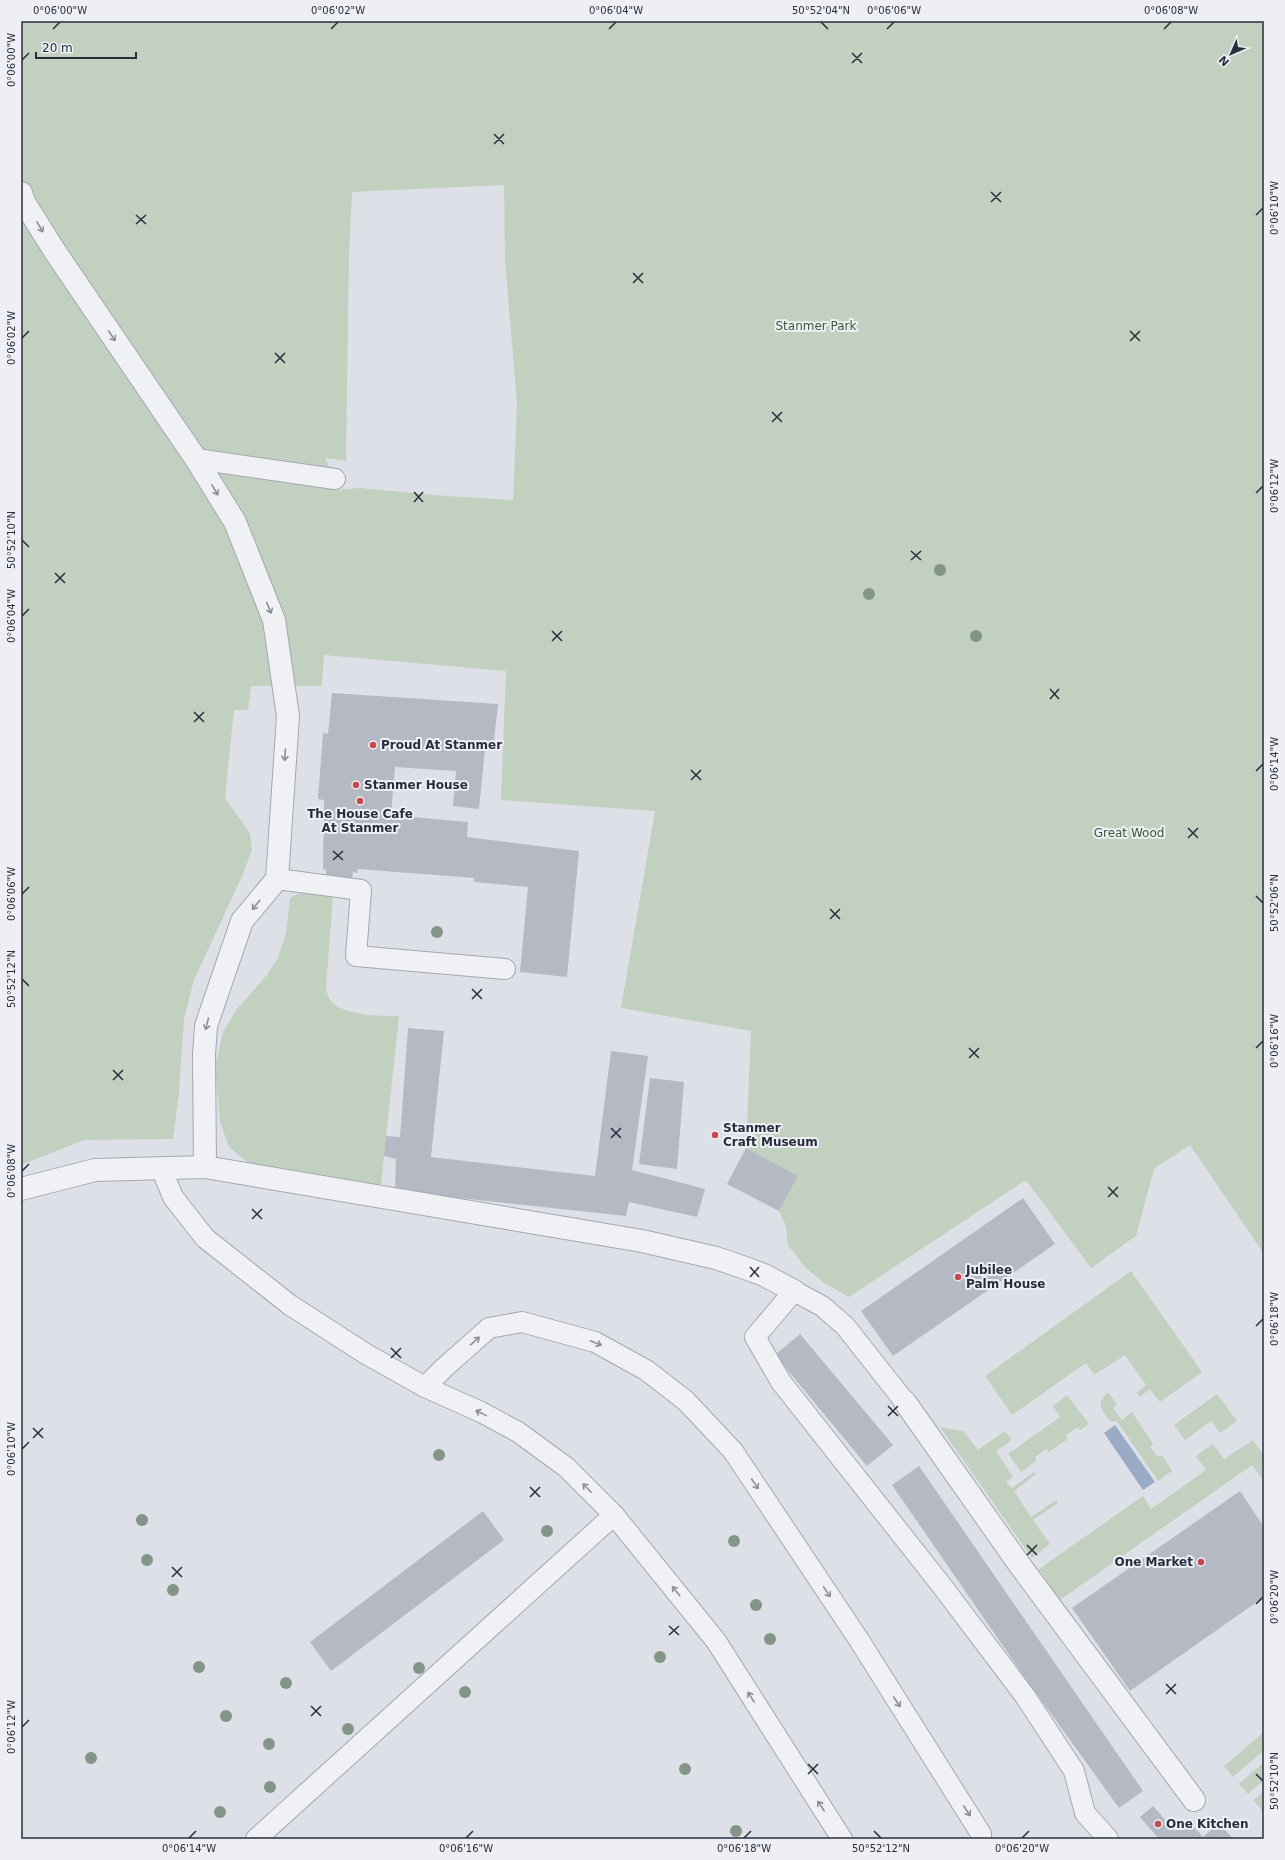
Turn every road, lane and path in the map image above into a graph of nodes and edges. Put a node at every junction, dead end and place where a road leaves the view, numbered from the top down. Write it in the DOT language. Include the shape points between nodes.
graph roads {
  1 [pos="21,193"];
  2 [pos="196,459"];
  3 [pos="335,479"];
  4 [pos="277,879"];
  5 [pos="505,969"];
  6 [pos="205,1167"];
  7 [pos="161,1168"];
  8 [pos="21,1189"];
  9 [pos="794,1291"];
  10 [pos="425,1387"];
  11 [pos="905,1402"];
  12 [pos="614,1516"];
  13 [pos="1194,1800"];
  14 [pos="256,1839"];
  15 [pos="842,1839"];
  16 [pos="981,1839"];
  17 [pos="1108,1839"];
  1 -- 2 [label="street, one-way" via="54,250"];
  2 -- 3 [label="lane"];
  2 -- 4 [label="street, one-way" via="235,522 274,620 288,716"];
  4 -- 5 [label="lane" via="361,890 356,956"];
  4 -- 6 [label="street, one-way" via="242,921 206,1026"];
  6 -- 7 [label="street"];
  6 -- 9 [label="street" via="642,1241 716,1258 764,1275"];
  7 -- 8 [label="street" via="95,1170"];
  7 -- 10 [label="lane" via="173,1197 205,1238 290,1305 366,1354"];
  9 -- 11 [label="lane" via="822,1306 845,1326"];
  9 -- 17 [label="lane" via="755,1337 781,1382 1025,1696 1074,1771 1085,1812"];
  12 -- 10 [label="lane, one-way" via="566,1467 518,1432"];
  10 -- 16 [label="lane, one-way" via="489,1328 522,1322 595,1342 646,1370 686,1401 733,1451 859,1640 981,1834"];
  11 -- 13 [label="street" via="1019,1564"];
  12 -- 14 [label="lane"];
  15 -- 12 [label="lane, one-way" via="716,1641"];
}
